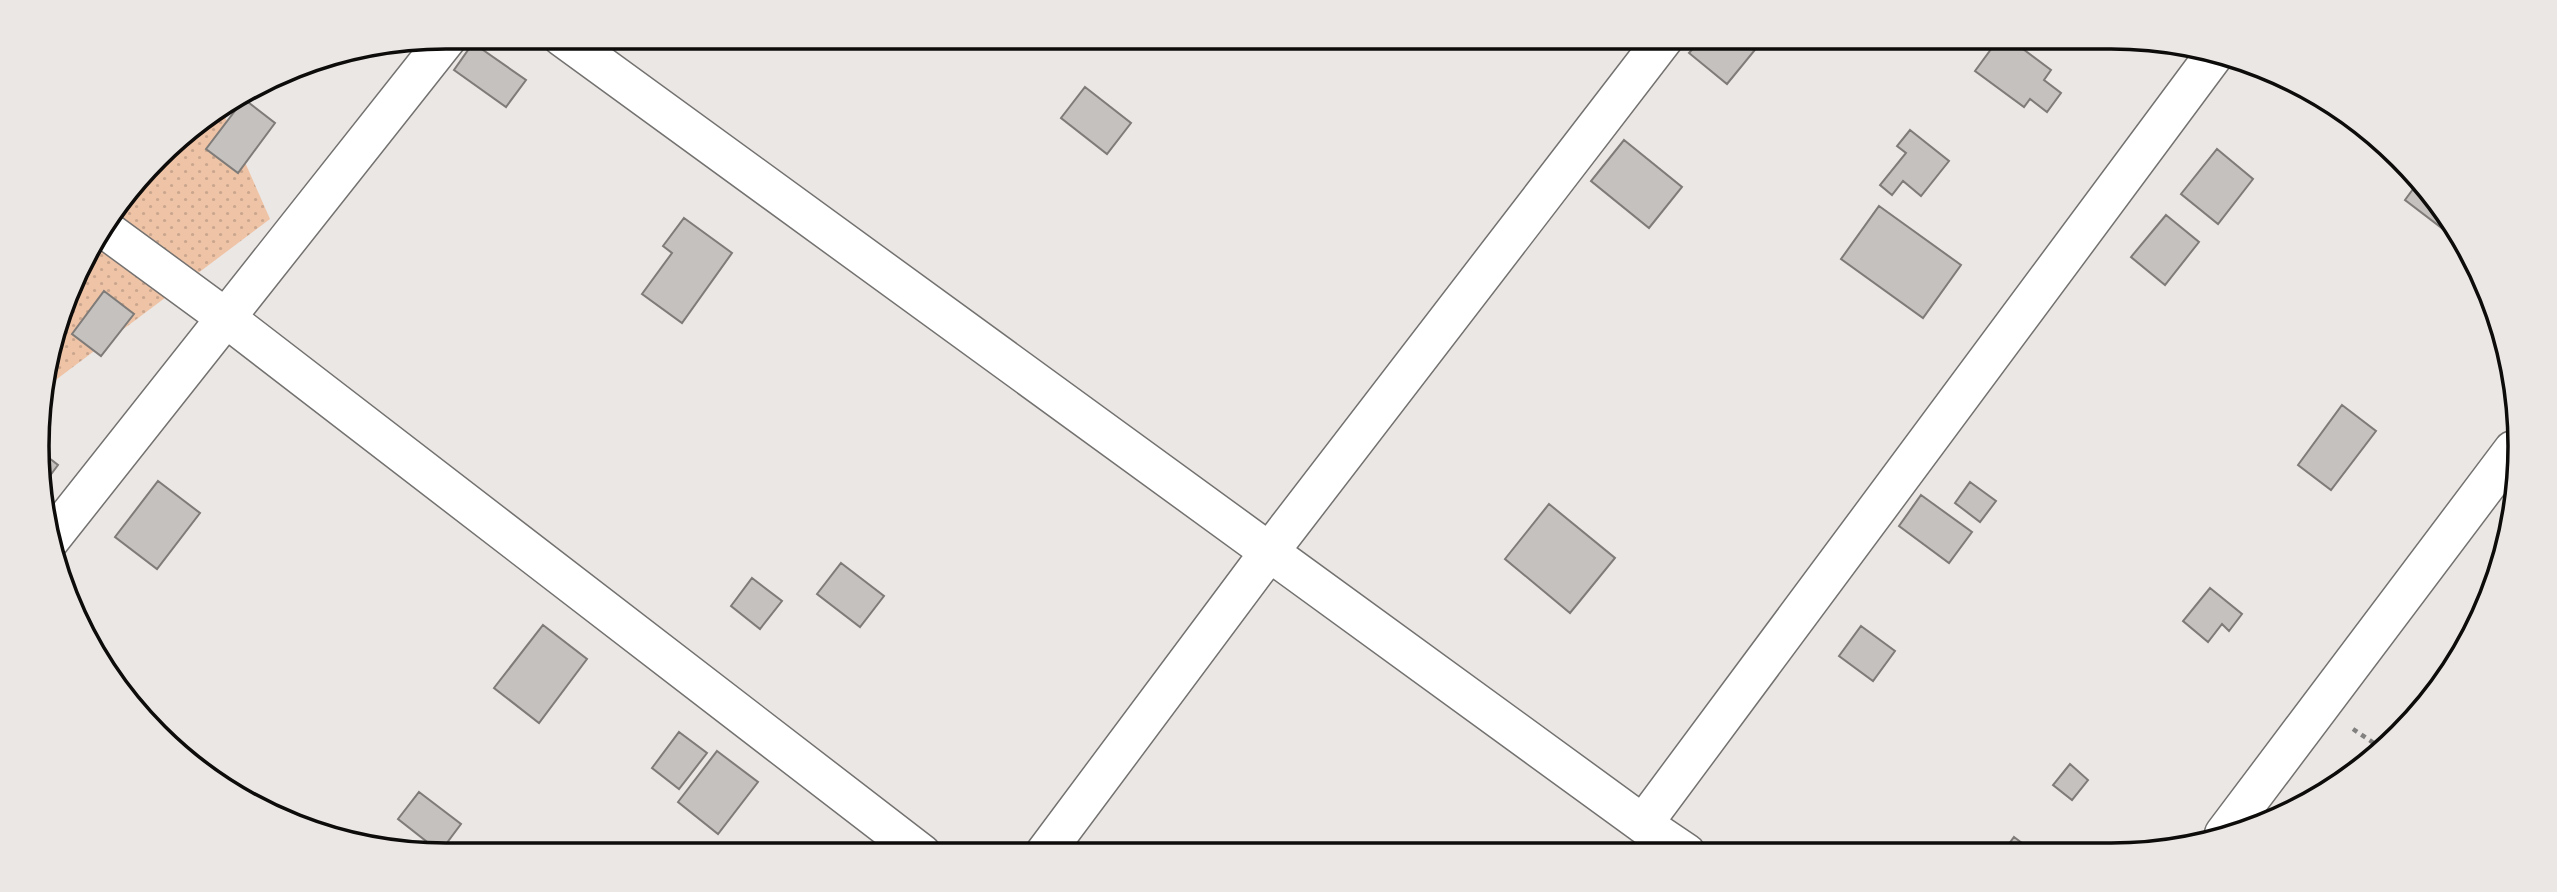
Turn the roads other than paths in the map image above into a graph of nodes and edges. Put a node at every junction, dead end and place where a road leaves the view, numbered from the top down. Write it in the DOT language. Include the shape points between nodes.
graph roads {
  1 [pos="438,49"];
  2 [pos="579,49"];
  3 [pos="1656,49"];
  4 [pos="2209,62"];
  5 [pos="111,233"];
  6 [pos="226,318"];
  7 [pos="2508,457"];
  8 [pos="58,529"];
  9 [pos="1270,551"];
  10 [pos="1643,824"];
  11 [pos="2231,824"];
  12 [pos="908,843"];
  13 [pos="1052,843"];
  14 [pos="1671,843"];
  1 -- 6 [label="street"];
  2 -- 9 [label="street"];
  3 -- 9 [label="street"];
  4 -- 10 [label="street"];
  5 -- 6 [label="street"];
  6 -- 8 [label="street"];
  6 -- 12 [label="street"];
  7 -- 11 [label="street"];
  9 -- 10 [label="street"];
  9 -- 13 [label="street"];
  10 -- 14 [label="street"];
}
